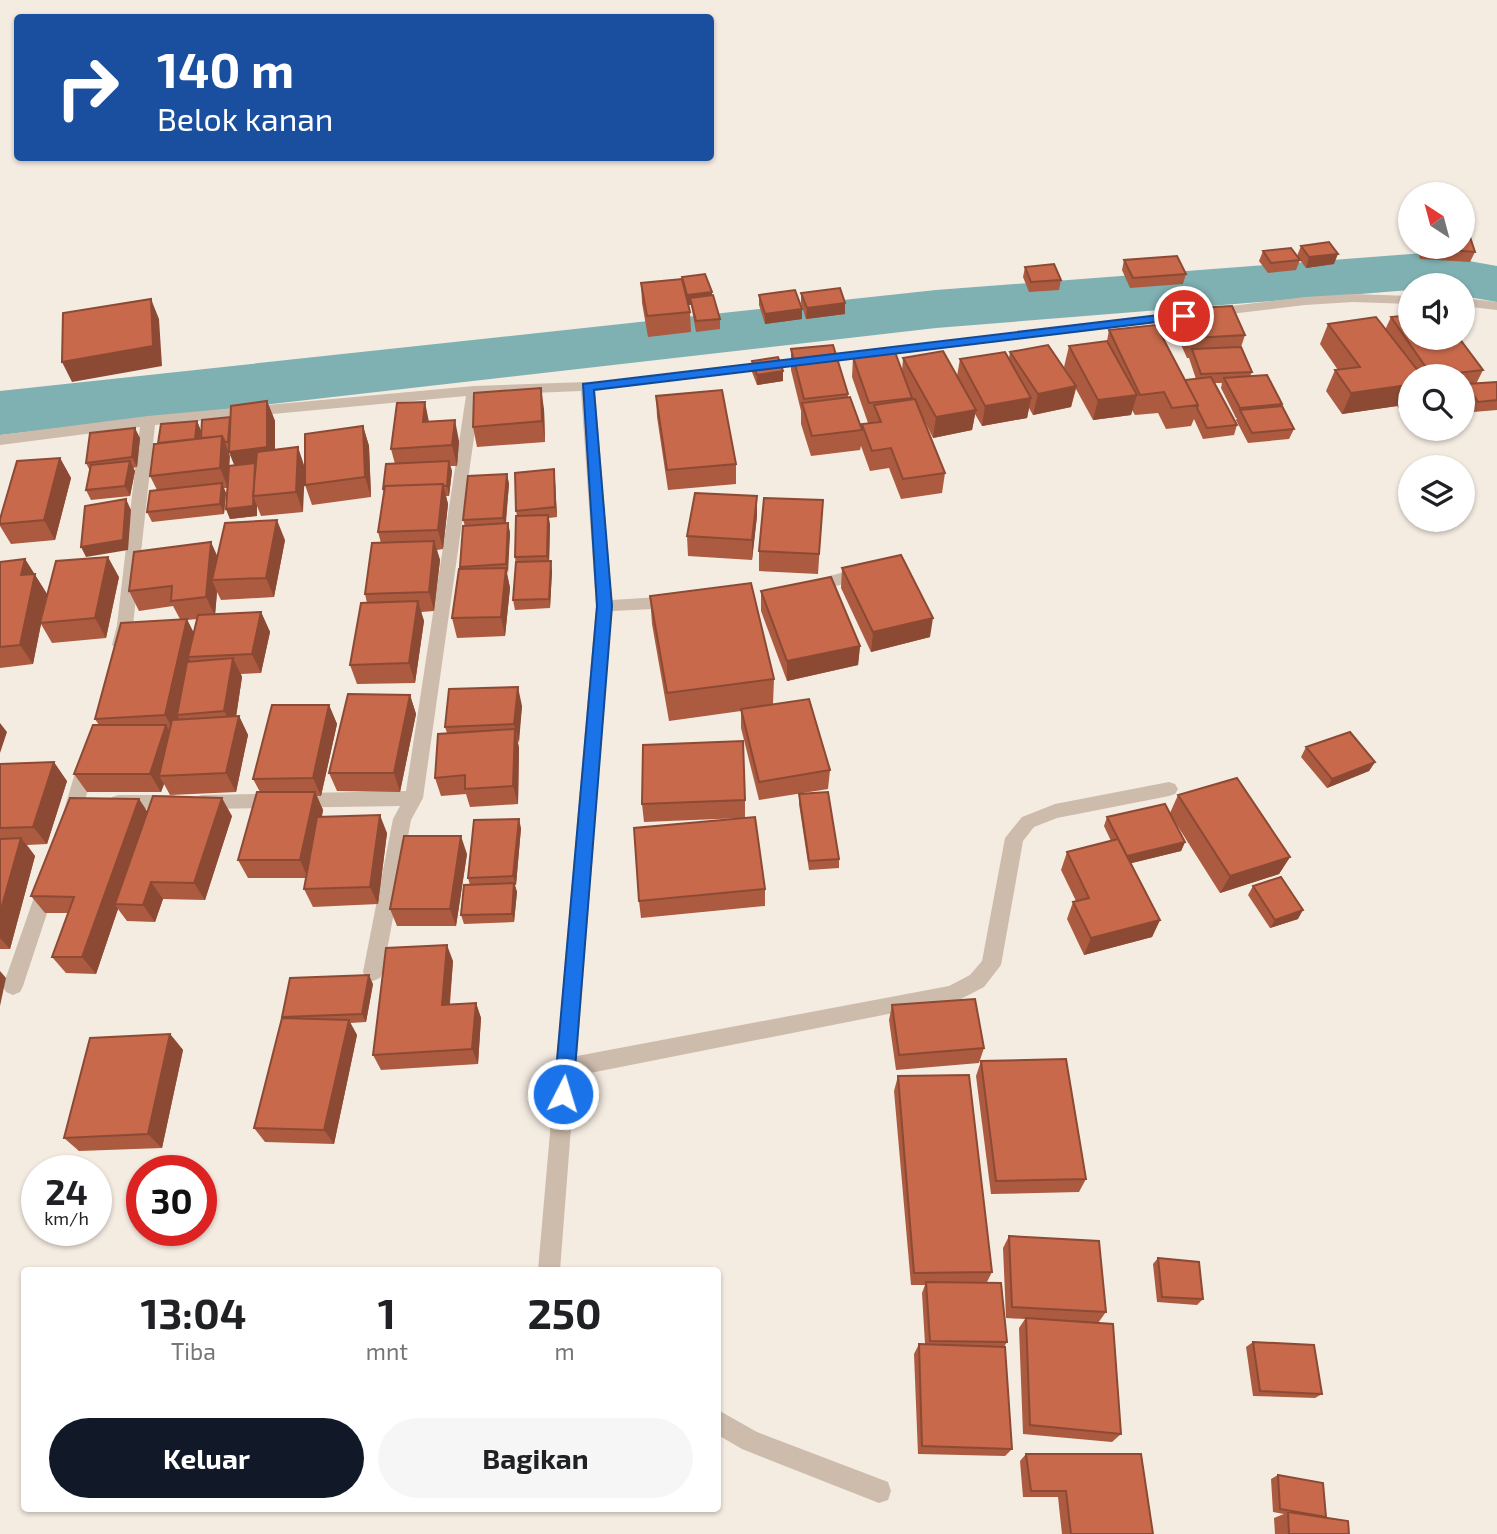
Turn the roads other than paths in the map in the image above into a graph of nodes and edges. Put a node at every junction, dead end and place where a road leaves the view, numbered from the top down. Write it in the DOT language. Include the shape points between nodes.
graph roads {
  1 [pos="1398,300"];
  2 [pos="1475,303"];
  3 [pos="1497,306"];
  4 [pos="587,387"];
  5 [pos="474,391"];
  6 [pos="148,421"];
  7 [pos="0,440"];
  8 [pos="887,567"];
  9 [pos="793,591"];
  10 [pos="685,601"];
  11 [pos="604,606"];
  12 [pos="115,663"];
  13 [pos="90,751"];
  14 [pos="1168,789"];
  15 [pos="414,799"];
  16 [pos="90,802"];
  17 [pos="63,841"];
  18 [pos="54,867"];
  19 [pos="373,972"];
  20 [pos="13,986"];
  21 [pos="565,1068"];
  22 [pos="549,1267"];
  23 [pos="721,1424"];
  24 [pos="879,1491"];
  1 -- 4 [label="street" via="1305,301"];
  2 -- 3 [label="street"];
  4 -- 5 [label="street"];
  4 -- 11 [label="street"];
  5 -- 6 [label="street"];
  5 -- 15 [label="street"];
  6 -- 7 [label="street"];
  6 -- 12 [label="street" via="125,625"];
  8 -- 9 [label="street"];
  10 -- 11 [label="street"];
  11 -- 21 [label="street"];
  13 -- 16 [label="street"];
  14 -- 21 [label="street" via="1055,811 1028,822 1014,838 991,965 977,981 952,994"];
  15 -- 16 [label="street"];
  15 -- 19 [label="street" via="402,819"];
  16 -- 17 [label="street"];
  18 -- 20 [label="street"];
  21 -- 22 [label="street"];
  23 -- 24 [label="street" via="750,1441"];
}
